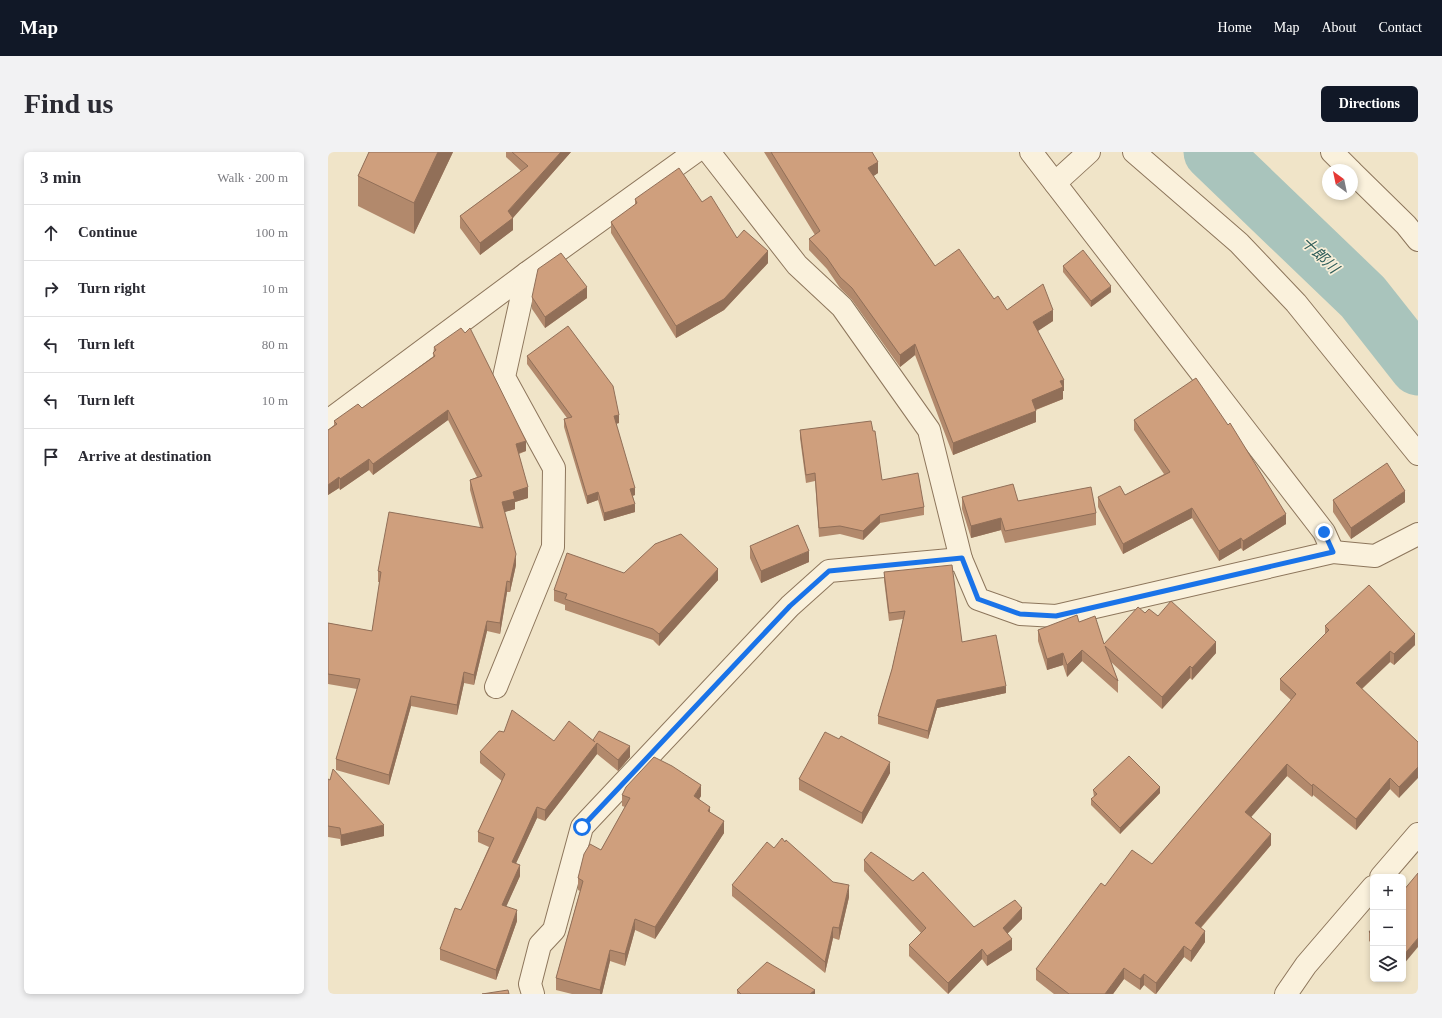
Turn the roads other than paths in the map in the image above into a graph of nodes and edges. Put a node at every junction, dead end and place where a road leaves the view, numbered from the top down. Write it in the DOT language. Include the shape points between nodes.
graph roads {
  1 [pos="695,152"];
  2 [pos="709,152"];
  3 [pos="1031,152"];
  4 [pos="1089,152"];
  5 [pos="1134,152"];
  6 [pos="1332,152"];
  7 [pos="1344,164"];
  8 [pos="1358,178"];
  9 [pos="1055,183"];
  10 [pos="1418,240"];
  11 [pos="527,273"];
  12 [pos="328,421"];
  13 [pos="1418,454"];
  14 [pos="1418,534"];
  15 [pos="1333,552"];
  16 [pos="962,558"];
  17 [pos="496,687"];
  18 [pos="1418,834"];
  19 [pos="1384,874"];
  20 [pos="1370,890"];
  21 [pos="534,994"];
  22 [pos="1286,994"];
  1 -- 11 [label="street"];
  2 -- 16 [label="street" via="797,265 842,307 929,430"];
  3 -- 9 [label="street"];
  4 -- 9 [label="street"];
  5 -- 13 [label="street" via="1238,244 1296,302"];
  6 -- 7 [label="street"];
  8 -- 10 [label="street"];
  9 -- 15 [label="street" via="1324,532"];
  11 -- 12 [label="street"];
  11 -- 17 [label="street" via="504,377 554,468 553,547"];
  14 -- 15 [label="street" via="1375,556"];
  15 -- 16 [label="street" via="1056,616 1020,614 978,599"];
  16 -- 21 [label="street" via="829,571 790,606 582,827 554,930 540,945 530,984"];
  18 -- 19 [label="street"];
  20 -- 22 [label="street" via="1306,965"];
}
